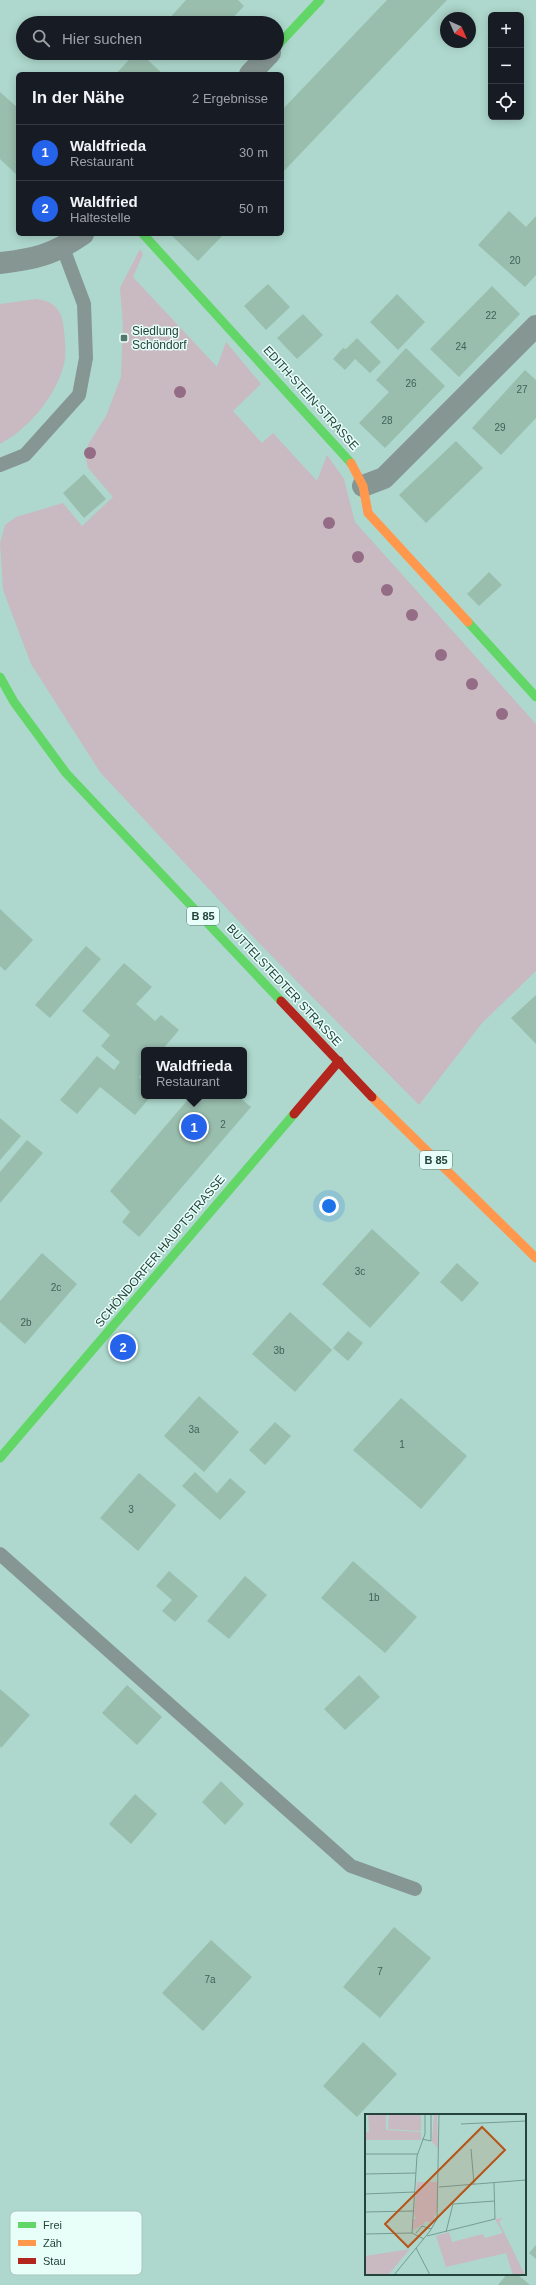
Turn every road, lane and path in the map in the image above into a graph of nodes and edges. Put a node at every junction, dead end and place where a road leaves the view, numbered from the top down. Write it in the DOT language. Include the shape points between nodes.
graph roads {
  1 [pos="320,0"];
  2 [pos="284,39"];
  3 [pos="263,60"];
  4 [pos="252,72"];
  5 [pos="80,236"];
  6 [pos="145,236"];
  7 [pos="63,248"];
  8 [pos="0,263"];
  9 [pos="536,326"];
  10 [pos="0,465"];
  11 [pos="363,486"];
  12 [pos="0,677"];
  13 [pos="536,697"];
  14 [pos="339,1061"];
  15 [pos="536,1258"];
  16 [pos="0,1458"];
  17 [pos="0,1554"];
  18 [pos="415,1889"];
  1 -- 2 [label="street"];
  3 -- 4 [label="street"];
  5 -- 7 [label="street"];
  6 -- 11 [label="street, EDITH-STEIN-STRASSE" via="350,460"];
  7 -- 8 [label="street" via="33,259"];
  7 -- 10 [label="lane" via="84,304 86,358 79,395 25,455"];
  9 -- 11 [label="street" via="384,478"];
  11 -- 13 [label="street, EDITH-STEIN-STRASSE" via="368,513"];
  12 -- 14 [label="street, BUTTELSTEDTER STRASSE / B 85" via="14,702 66,772"];
  14 -- 15 [label="street, BUTTELSTEDTER STRASSE / B 85" via="401,1126"];
  14 -- 16 [label="street, SCHÖNDORFER HAUPTSTRASSE"];
  17 -- 18 [label="lane" via="351,1866"];
}
